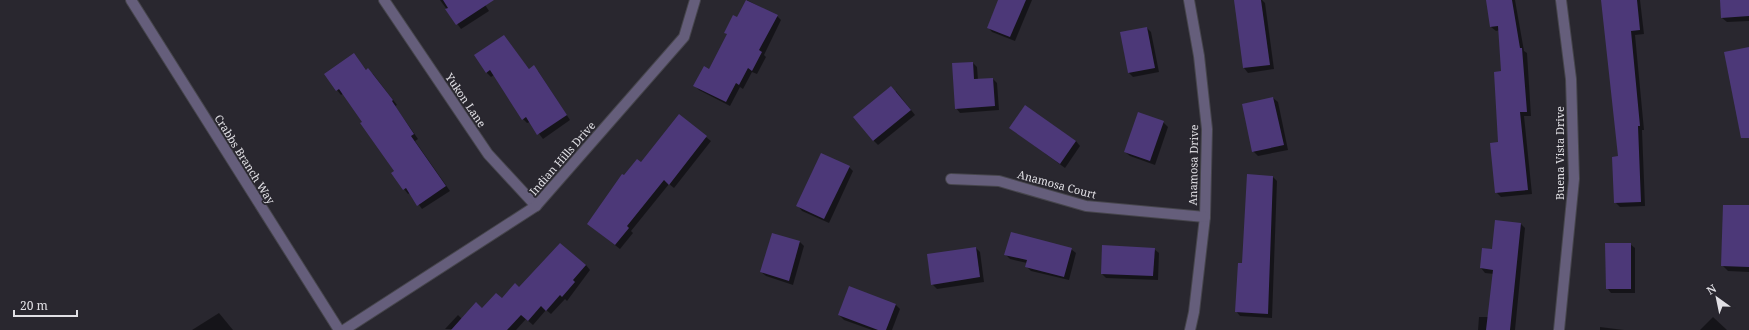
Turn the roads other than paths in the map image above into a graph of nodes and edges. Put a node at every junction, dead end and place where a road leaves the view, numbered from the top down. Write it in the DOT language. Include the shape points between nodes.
graph roads {
  1 [pos="131,0"];
  2 [pos="384,0"];
  3 [pos="694,0"];
  4 [pos="1188,0"];
  5 [pos="1561,0"];
  6 [pos="951,179"];
  7 [pos="536,206"];
  8 [pos="1205,217"];
  9 [pos="339,330"];
  10 [pos="344,330"];
  11 [pos="1190,330"];
  12 [pos="1559,330"];
  1 -- 9 [label="street, Crabbs Branch Way"];
  2 -- 7 [label="street, Yukon Lane" via="488,154"];
  3 -- 7 [label="street, Indian Hills Drive" via="684,37"];
  4 -- 8 [label="street, Anamosa Drive" via="1199,56 1207,129"];
  5 -- 12 [label="street, Buena Vista Drive" via="1571,80 1574,179"];
  6 -- 8 [label="street, Anamosa Court" via="999,181 1086,206"];
  7 -- 10 [label="street, Indian Hills Drive"];
  8 -- 11 [label="street, Anamosa Drive"];
}
